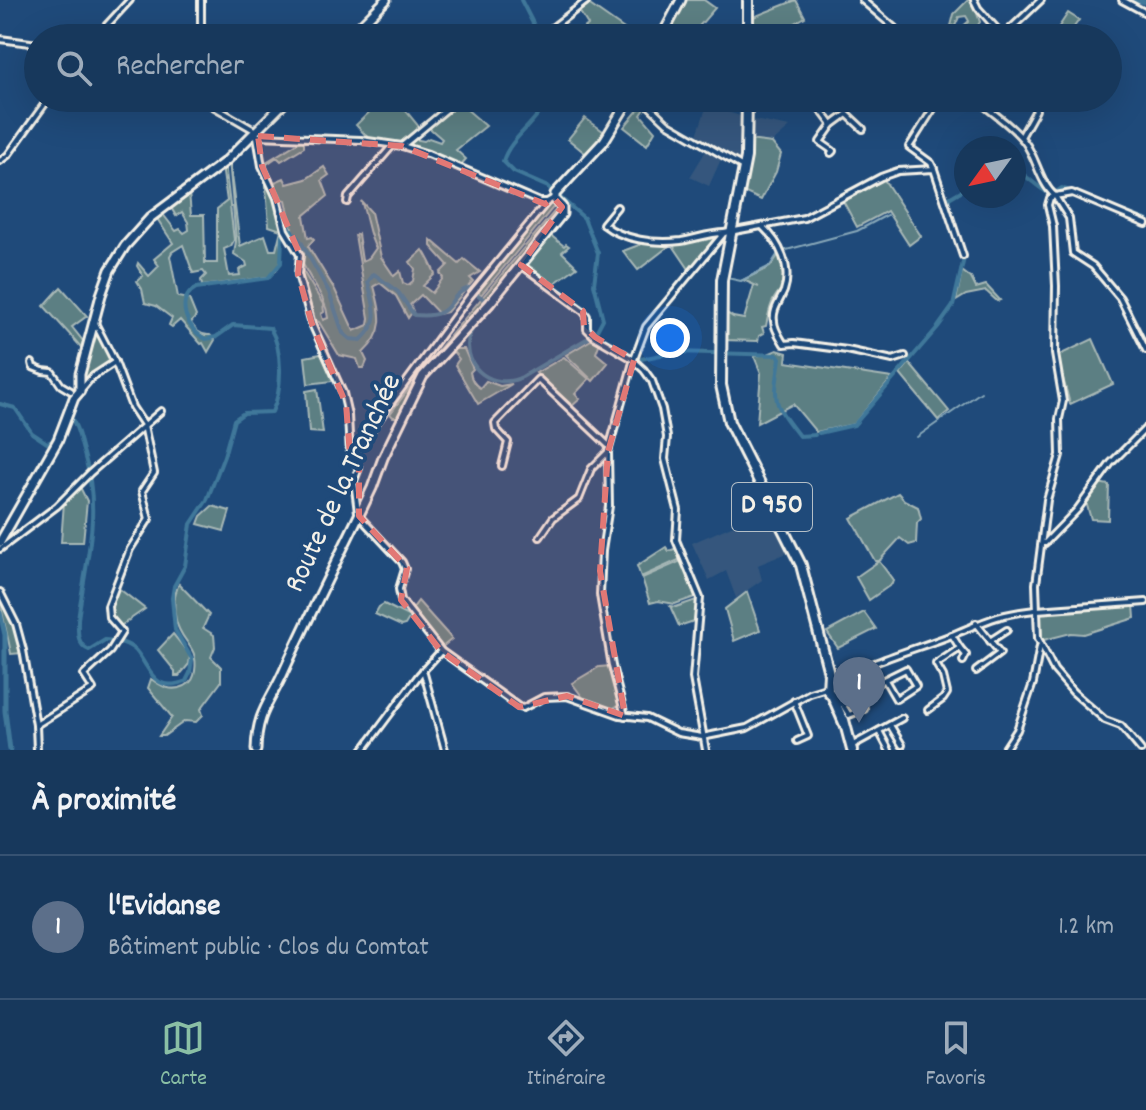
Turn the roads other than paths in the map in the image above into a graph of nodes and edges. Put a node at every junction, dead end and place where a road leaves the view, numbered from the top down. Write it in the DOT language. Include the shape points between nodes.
graph roads {
  1 [pos="130,0"];
  2 [pos="201,0"];
  3 [pos="386,0"];
  4 [pos="588,0"];
  5 [pos="681,0"];
  6 [pos="748,0"];
  7 [pos="862,0"];
  8 [pos="974,0"];
  9 [pos="1041,0"];
  10 [pos="1122,0"];
  11 [pos="1146,13"];
  12 [pos="108,24"];
  13 [pos="201,24"];
  14 [pos="362,24"];
  15 [pos="557,24"];
  16 [pos="668,24"];
  17 [pos="748,24"];
  18 [pos="890,24"];
  19 [pos="992,24"];
  20 [pos="1017,24"];
  21 [pos="0,39"];
  22 [pos="24,42"];
  23 [pos="39,112"];
  24 [pos="221,112"];
  25 [pos="275,112"];
  26 [pos="443,112"];
  27 [pos="622,112"];
  28 [pos="656,112"];
  29 [pos="747,112"];
  30 [pos="822,112"];
  31 [pos="931,112"];
  32 [pos="992,112"];
  33 [pos="1035,112"];
  34 [pos="832,125"];
  35 [pos="863,129"];
  36 [pos="254,133"];
  37 [pos="1020,136"];
  38 [pos="1022,136"];
  39 [pos="393,145"];
  40 [pos="1026,145"];
  41 [pos="402,146"];
  42 [pos="831,153"];
  43 [pos="0,161"];
  44 [pos="744,167"];
  45 [pos="934,169"];
  46 [pos="1055,196"];
  47 [pos="555,199"];
  48 [pos="347,202"];
  49 [pos="617,207"];
  50 [pos="1146,224"];
  51 [pos="761,226"];
  52 [pos="727,231"];
  53 [pos="963,256"];
  54 [pos="521,264"];
  55 [pos="94,321"];
  56 [pos="1146,350"];
  57 [pos="905,356"];
  58 [pos="634,360"];
  59 [pos="115,362"];
  60 [pos="32,363"];
  61 [pos="75,388"];
  62 [pos="161,411"];
  63 [pos="144,425"];
  64 [pos="1146,428"];
  65 [pos="609,449"];
  66 [pos="351,457"];
  67 [pos="502,466"];
  68 [pos="359,515"];
  69 [pos="540,537"];
  70 [pos="3,539"];
  71 [pos="1042,543"];
  72 [pos="0,549"];
  73 [pos="0,592"];
  74 [pos="1146,602"];
  75 [pos="1037,610"];
  76 [pos="976,623"];
  77 [pos="1007,630"];
  78 [pos="952,635"];
  79 [pos="990,641"];
  80 [pos="1040,646"];
  81 [pos="960,648"];
  82 [pos="441,651"];
  83 [pos="963,661"];
  84 [pos="423,670"];
  85 [pos="976,671"];
  86 [pos="885,680"];
  87 [pos="835,688"];
  88 [pos="794,701"];
  89 [pos="928,710"];
  90 [pos="625,716"];
  91 [pos="902,718"];
  92 [pos="36,725"];
  93 [pos="890,725"];
  94 [pos="879,731"];
  95 [pos="702,737"];
  96 [pos="797,741"];
  97 [pos="854,745"];
  98 [pos="902,745"];
  99 [pos="37,750"];
  100 [pos="256,750"];
  101 [pos="363,750"];
  102 [pos="445,750"];
  103 [pos="706,750"];
  104 [pos="889,750"];
  105 [pos="1004,750"];
  106 [pos="1141,750"];
  1 -- 12 [label="street"];
  2 -- 13 [label="street"];
  3 -- 14 [label="street"];
  4 -- 15 [label="street"];
  5 -- 16 [label="street"];
  6 -- 17 [label="main road"];
  7 -- 18 [label="street"];
  8 -- 19 [label="street"];
  9 -- 20 [label="street"];
  10 -- 11 [label="street"];
  21 -- 22 [label="street"];
  23 -- 43 [label="street"];
  24 -- 36 [label="street"];
  25 -- 36 [label="street"];
  26 -- 41 [label="street"];
  27 -- 47 [label="street, Route de la Tranchée"];
  28 -- 44 [label="street"];
  29 -- 44 [label="main road, D 950"];
  30 -- 34 [label="street"];
  31 -- 45 [label="street" via="909,147"];
  32 -- 37 [label="street"];
  33 -- 38 [label="street"];
  34 -- 35 [label="street" via="847,114"];
  34 -- 42 [label="street" via="820,142"];
  36 -- 39 [label="street"];
  36 -- 55 [label="street" via="130,239 106,280"];
  36 -- 66 [label="street" via="286,231 300,255 298,274 312,324 343,393"];
  39 -- 41 [label="street"];
  39 -- 48 [label="street"];
  40 -- 46 [label="street"];
  41 -- 47 [label="street"];
  44 -- 52 [label="main road, D 950"];
  45 -- 51 [label="street" via="896,172 804,218"];
  45 -- 53 [label="street"];
  46 -- 50 [label="street" via="1072,193"];
  46 -- 56 [label="street" via="1069,218 1073,253 1093,266 1120,298"];
  46 -- 71 [label="street" via="1048,202 1055,354 1064,398 1060,455"];
  47 -- 54 [label="street, Route de la Tranchée" via="562,214"];
  47 -- 66 [label="street" via="474,291"];
  49 -- 52 [label="street" via="603,224 627,236 682,241"];
  51 -- 52 [label="street"];
  51 -- 57 [label="street" via="782,254 787,271 773,317 784,344 893,360"];
  52 -- 58 [label="street" via="646,327"];
  52 -- 87 [label="main road, D 950" via="721,374 727,416 801,565"];
  54 -- 58 [label="street" via="583,311 593,335"];
  54 -- 68 [label="street, Route de la Tranchée" via="423,376"];
  55 -- 59 [label="street"];
  55 -- 61 [label="street"];
  58 -- 65 [label="street"];
  58 -- 95 [label="street" via="652,381 662,409 665,459 678,510 676,540 699,596 693,679"];
  59 -- 61 [label="street"];
  59 -- 63 [label="street"];
  60 -- 61 [label="street"];
  61 -- 70 [label="street" via="58,440"];
  62 -- 63 [label="street"];
  63 -- 70 [label="street" via="57,506"];
  63 -- 92 [label="street" via="154,473 142,491 149,519 130,549 108,606 109,617 122,632 84,675 93,689"];
  64 -- 71 [label="street"];
  65 -- 67 [label="street" via="538,379 495,423 508,442"];
  65 -- 69 [label="street" via="591,469 579,499 555,516"];
  65 -- 90 [label="street" via="600,595"];
  66 -- 68 [label="street" via="359,468 354,485"];
  68 -- 82 [label="street" via="402,562 401,600"];
  68 -- 100 [label="street, Route de la Tranchée" via="262,711"];
  70 -- 72 [label="street"];
  71 -- 75 [label="street"];
  73 -- 92 [label="street" via="16,624"];
  74 -- 75 [label="street"];
  75 -- 76 [label="street"];
  75 -- 80 [label="street"];
  76 -- 78 [label="street"];
  76 -- 79 [label="street"];
  77 -- 79 [label="street"];
  78 -- 81 [label="street"];
  78 -- 87 [label="street" via="902,651"];
  79 -- 85 [label="street" via="1000,653"];
  80 -- 105 [label="street" via="1017,730"];
  80 -- 106 [label="street" via="1073,692 1105,720 1124,728"];
  81 -- 83 [label="street" via="966,655"];
  81 -- 89 [label="street" via="936,663 947,693"];
  82 -- 84 [label="street"];
  82 -- 90 [label="street" via="521,708 544,697 567,696"];
  84 -- 101 [label="street"];
  84 -- 102 [label="street"];
  86 -- 86 [label="street" via="906,669 916,686 896,699"];
  86 -- 87 [label="street" via="861,691 864,709 852,715 846,712 846,695"];
  87 -- 88 [label="street"];
  87 -- 97 [label="main road, D 950"];
  88 -- 95 [label="street" via="747,728"];
  88 -- 96 [label="street" via="808,736"];
  90 -- 95 [label="street"];
  91 -- 93 [label="street"];
  92 -- 99 [label="street"];
  93 -- 94 [label="street"];
  93 -- 98 [label="street"];
  94 -- 97 [label="street"];
  94 -- 104 [label="street"];
  95 -- 103 [label="street"];
}
